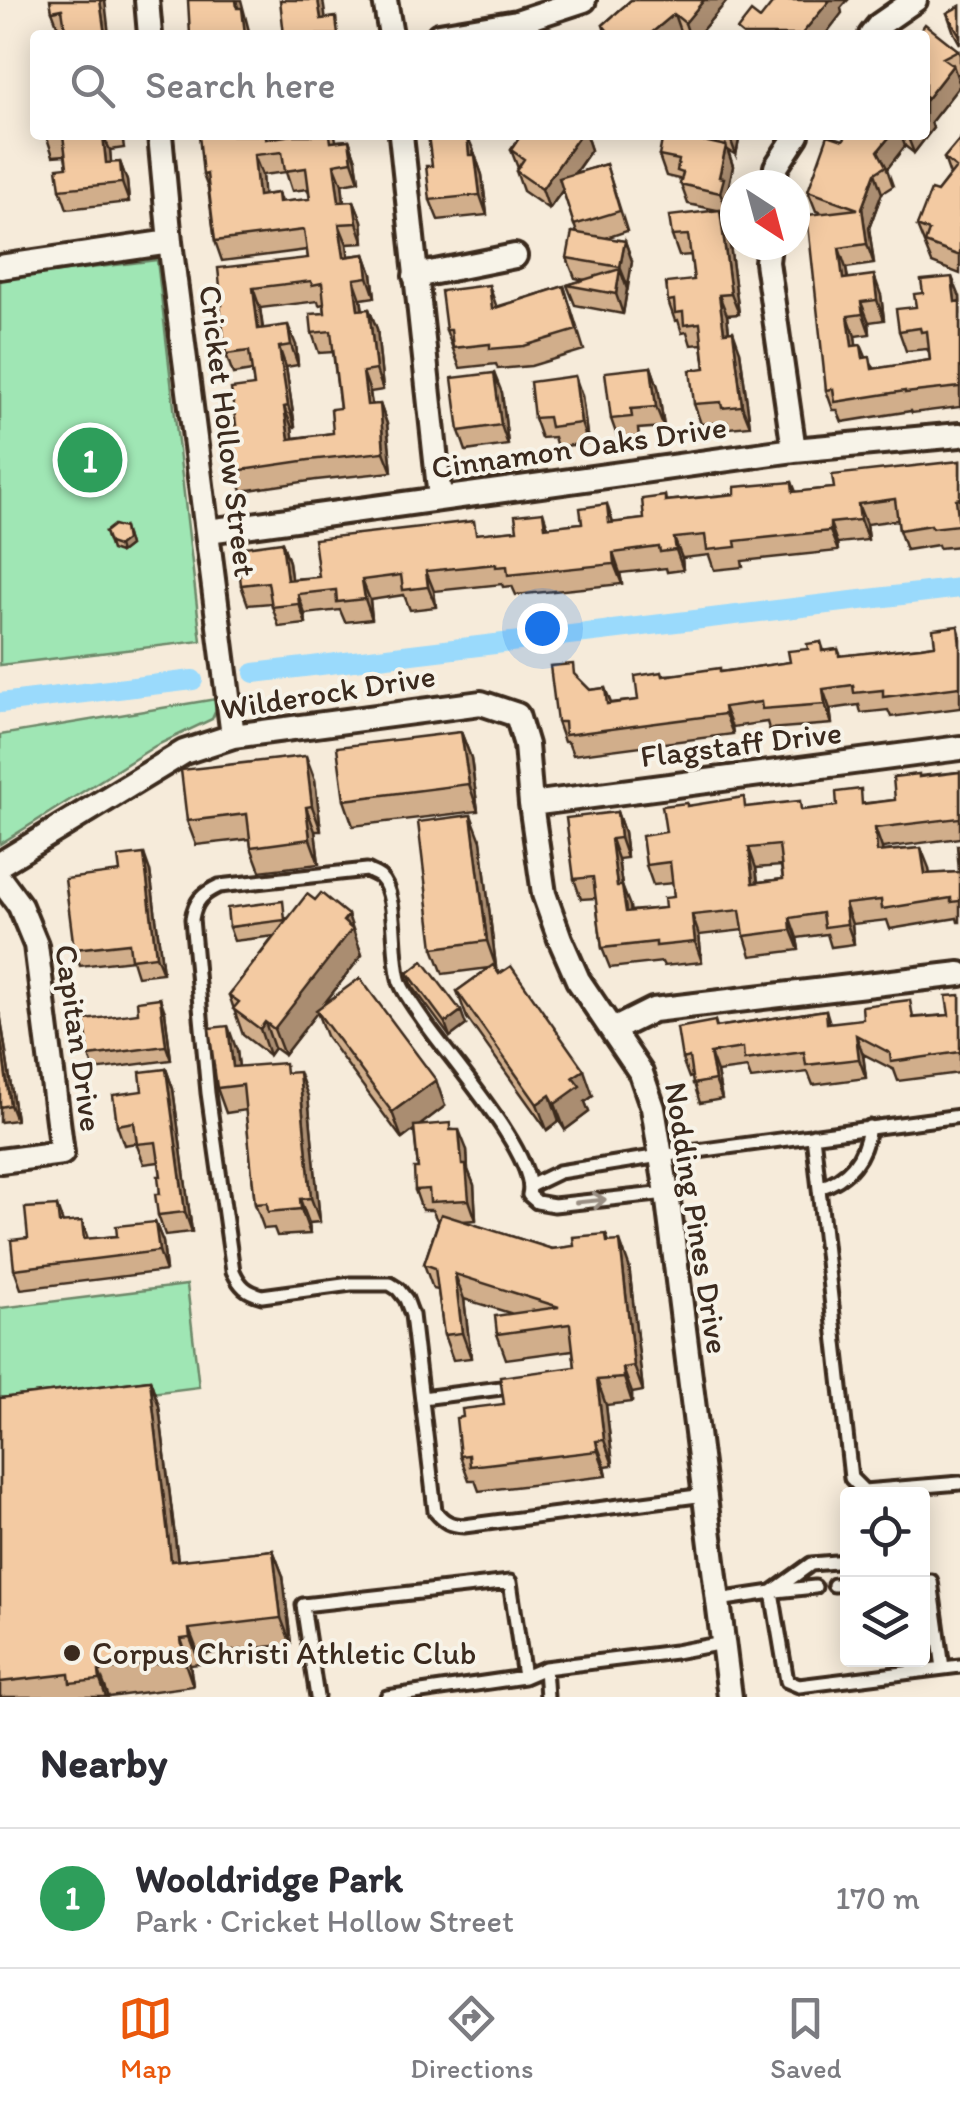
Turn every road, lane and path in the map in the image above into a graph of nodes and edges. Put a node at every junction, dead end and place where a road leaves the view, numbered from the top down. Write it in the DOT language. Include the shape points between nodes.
graph roads {
  1 [pos="146,0"];
  2 [pos="386,0"];
  3 [pos="584,0"];
  4 [pos="915,0"];
  5 [pos="149,30"];
  6 [pos="390,30"];
  7 [pos="468,30"];
  8 [pos="874,30"];
  9 [pos="160,140"];
  10 [pos="401,140"];
  11 [pos="794,140"];
  12 [pos="776,170"];
  13 [pos="170,242"];
  14 [pos="516,256"];
  15 [pos="768,260"];
  16 [pos="0,267"];
  17 [pos="415,276"];
  18 [pos="960,435"];
  19 [pos="794,450"];
  20 [pos="440,498"];
  21 [pos="208,531"];
  22 [pos="517,715"];
  23 [pos="232,736"];
  24 [pos="960,748"];
  25 [pos="531,804"];
  26 [pos="0,864"];
  27 [pos="0,880"];
  28 [pos="960,974"];
  29 [pos="613,1030"];
  30 [pos="960,1116"];
  31 [pos="869,1127"];
  32 [pos="813,1135"];
  33 [pos="660,1156"];
  34 [pos="0,1162"];
  35 [pos="532,1184"];
  36 [pos="819,1188"];
  37 [pos="667,1193"];
  38 [pos="528,1385"];
  39 [pos="422,1398"];
  40 [pos="960,1484"];
  41 [pos="705,1495"];
  42 [pos="840,1561"];
  43 [pos="930,1581"];
  44 [pos="815,1587"];
  45 [pos="772,1592"];
  46 [pos="718,1600"];
  47 [pos="723,1643"];
  48 [pos="960,1666"];
  49 [pos="545,1668"];
  50 [pos="943,1668"];
  51 [pos="524,1677"];
  52 [pos="317,1697"];
  53 [pos="387,1697"];
  54 [pos="547,1697"];
  55 [pos="730,1697"];
  1 -- 5 [label="street"];
  2 -- 6 [label="street"];
  3 -- 7 [label="street"];
  4 -- 8 [label="street"];
  9 -- 13 [label="street, Cricket Hollow Street"];
  10 -- 17 [label="street"];
  11 -- 12 [label="street"];
  13 -- 16 [label="street"];
  13 -- 21 [label="street, Cricket Hollow Street"];
  14 -- 17 [label="street"];
  15 -- 19 [label="street"];
  17 -- 20 [label="street"];
  18 -- 19 [label="street, Cinnamon Oaks Drive"];
  19 -- 20 [label="street, Cinnamon Oaks Drive"];
  20 -- 21 [label="street, Cinnamon Oaks Drive"];
  21 -- 23 [label="street, Cricket Hollow Street"];
  22 -- 23 [label="street, Wilderock Drive" via="482,703"];
  22 -- 25 [label="street, Nodding Pines Drive"];
  23 -- 26 [label="street, Wilderock Drive" via="184,752"];
  24 -- 25 [label="street, Flagstaff Drive"];
  25 -- 29 [label="street, Nodding Pines Drive" via="544,894 560,939 578,980"];
  27 -- 34 [label="street, Capitan Drive" via="36,944 62,1153"];
  28 -- 29 [label="street" via="653,1010"];
  29 -- 33 [label="street, Nodding Pines Drive" via="641,1073"];
  30 -- 31 [label="lane"];
  31 -- 32 [label="lane"];
  31 -- 36 [label="lane" via="859,1161"];
  32 -- 33 [label="lane"];
  32 -- 36 [label="lane"];
  33 -- 35 [label="lane" via="559,1172"];
  33 -- 37 [label="street, Nodding Pines Drive"];
  35 -- 37 [label="lane, one-way" via="529,1194 537,1202 554,1205"];
  35 -- 39 [label="lane" via="511,1138 399,980 392,917 379,876 366,870 219,886 195,904 208,1092 238,1282 262,1296 351,1284 398,1289 412,1315"];
  36 -- 40 [label="lane" via="850,1478 864,1490"];
  37 -- 41 [label="street, Nodding Pines Drive"];
  38 -- 39 [label="lane"];
  39 -- 41 [label="lane" via="435,1510 453,1525"];
  41 -- 46 [label="street, Nodding Pines Drive"];
  42 -- 45 [label="lane" via="811,1564"];
  43 -- 50 [label="lane"];
  44 -- 45 [label="lane"];
  45 -- 46 [label="lane"];
  45 -- 50 [label="lane" via="787,1680 799,1686"];
  46 -- 47 [label="street, Nodding Pines Drive"];
  47 -- 49 [label="lane"];
  47 -- 55 [label="street, Nodding Pines Drive"];
  48 -- 50 [label="lane"];
  49 -- 51 [label="lane"];
  49 -- 54 [label="lane"];
  51 -- 52 [label="lane" via="510,1582 302,1605"];
  51 -- 53 [label="lane"];
}
